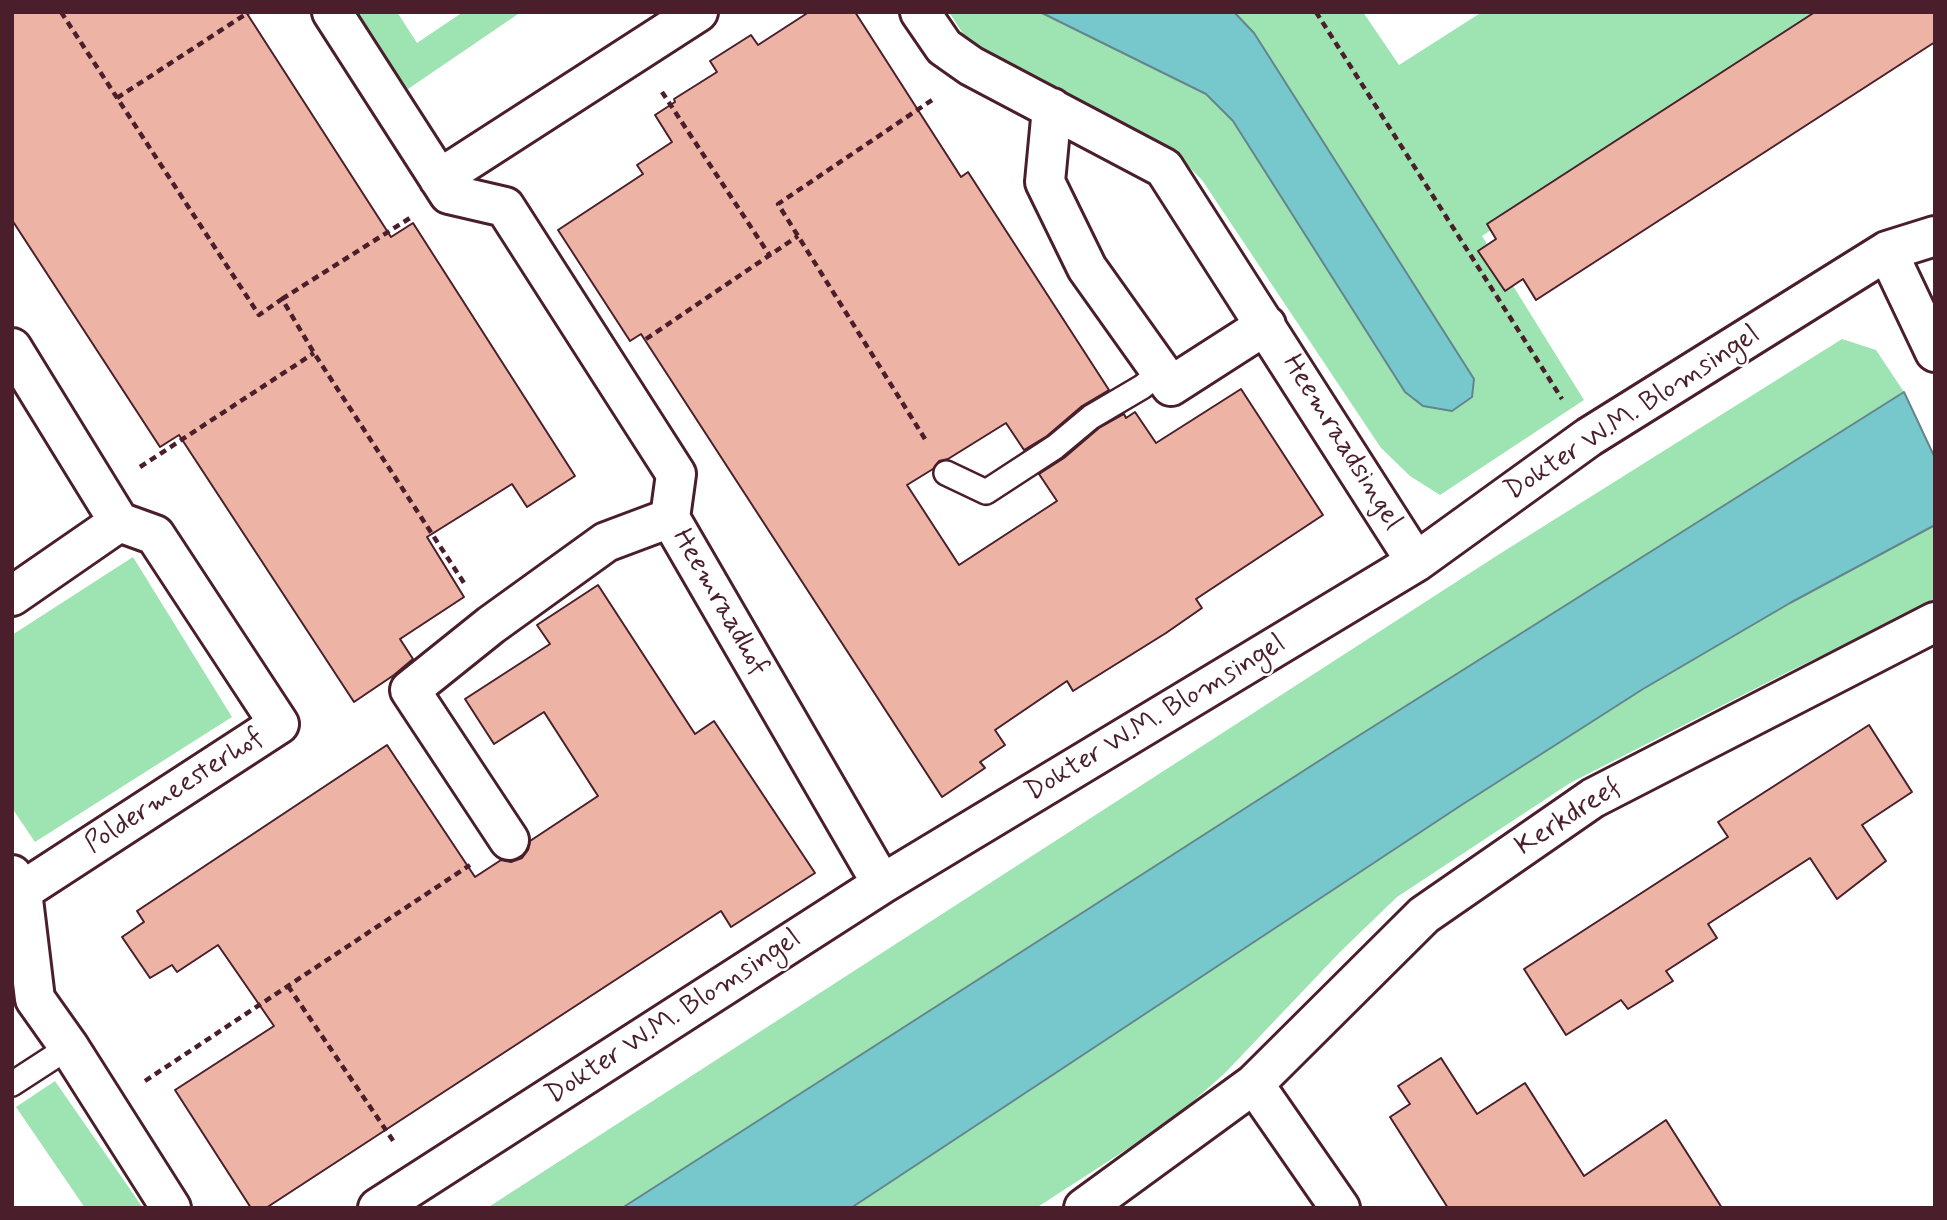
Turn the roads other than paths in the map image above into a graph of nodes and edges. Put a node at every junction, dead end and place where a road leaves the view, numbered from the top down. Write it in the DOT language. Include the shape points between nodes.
graph roads {
  1 [pos="332,12"];
  2 [pos="698,12"];
  3 [pos="920,12"];
  4 [pos="1052,108"];
  5 [pos="444,187"];
  6 [pos="1935,236"];
  7 [pos="1888,251"];
  8 [pos="1266,325"];
  9 [pos="12,348"];
  10 [pos="1935,352"];
  11 [pos="1161,372"];
  12 [pos="946,473"];
  13 [pos="110,507"];
  14 [pos="670,518"];
  15 [pos="1416,562"];
  16 [pos="12,596"];
  17 [pos="1935,622"];
  18 [pos="509,840"];
  19 [pos="17,883"];
  20 [pos="881,884"];
  21 [pos="69,1047"];
  22 [pos="12,1084"];
  23 [pos="1254,1084"];
  24 [pos="171,1208"];
  25 [pos="378,1208"];
  26 [pos="1084,1208"];
  27 [pos="1340,1208"];
  1 -- 5 [label="street"];
  2 -- 5 [label="street"];
  3 -- 4 [label="street, Heemraadsingel" via="944,47"];
  4 -- 8 [label="street, Heemraadsingel" via="1164,168"];
  4 -- 11 [label="street" via="1045,181 1087,268"];
  5 -- 14 [label="street, Heemraadhof" via="505,207 676,474"];
  6 -- 7 [label="street, Dokter W.M. Blomsingel"];
  7 -- 10 [label="street"];
  7 -- 15 [label="street, Dokter W.M. Blomsingel" via="1589,437"];
  8 -- 11 [label="street, Heemraadsingel" via="1171,386"];
  8 -- 15 [label="street, Heemraadsingel"];
  9 -- 13 [label="street"];
  11 -- 12 [label="lane" via="986,492"];
  13 -- 16 [label="street"];
  13 -- 19 [label="street, Poldermeesterhof" via="155,535 279,724"];
  14 -- 18 [label="street" via="606,542 410,690"];
  14 -- 20 [label="street, Heemraadhof"];
  15 -- 20 [label="street, Dokter W.M. Blomsingel"];
  17 -- 23 [label="street, Kerkdreef" via="1593,798 1424,915"];
  19 -- 21 [label="street, Poldermeesterhof" via="35,999"];
  20 -- 25 [label="street, Dokter W.M. Blomsingel"];
  21 -- 22 [label="lane"];
  21 -- 24 [label="street, Poldermeesterhof"];
  23 -- 26 [label="street, Kerkdreef"];
  23 -- 27 [label="street"];
}
